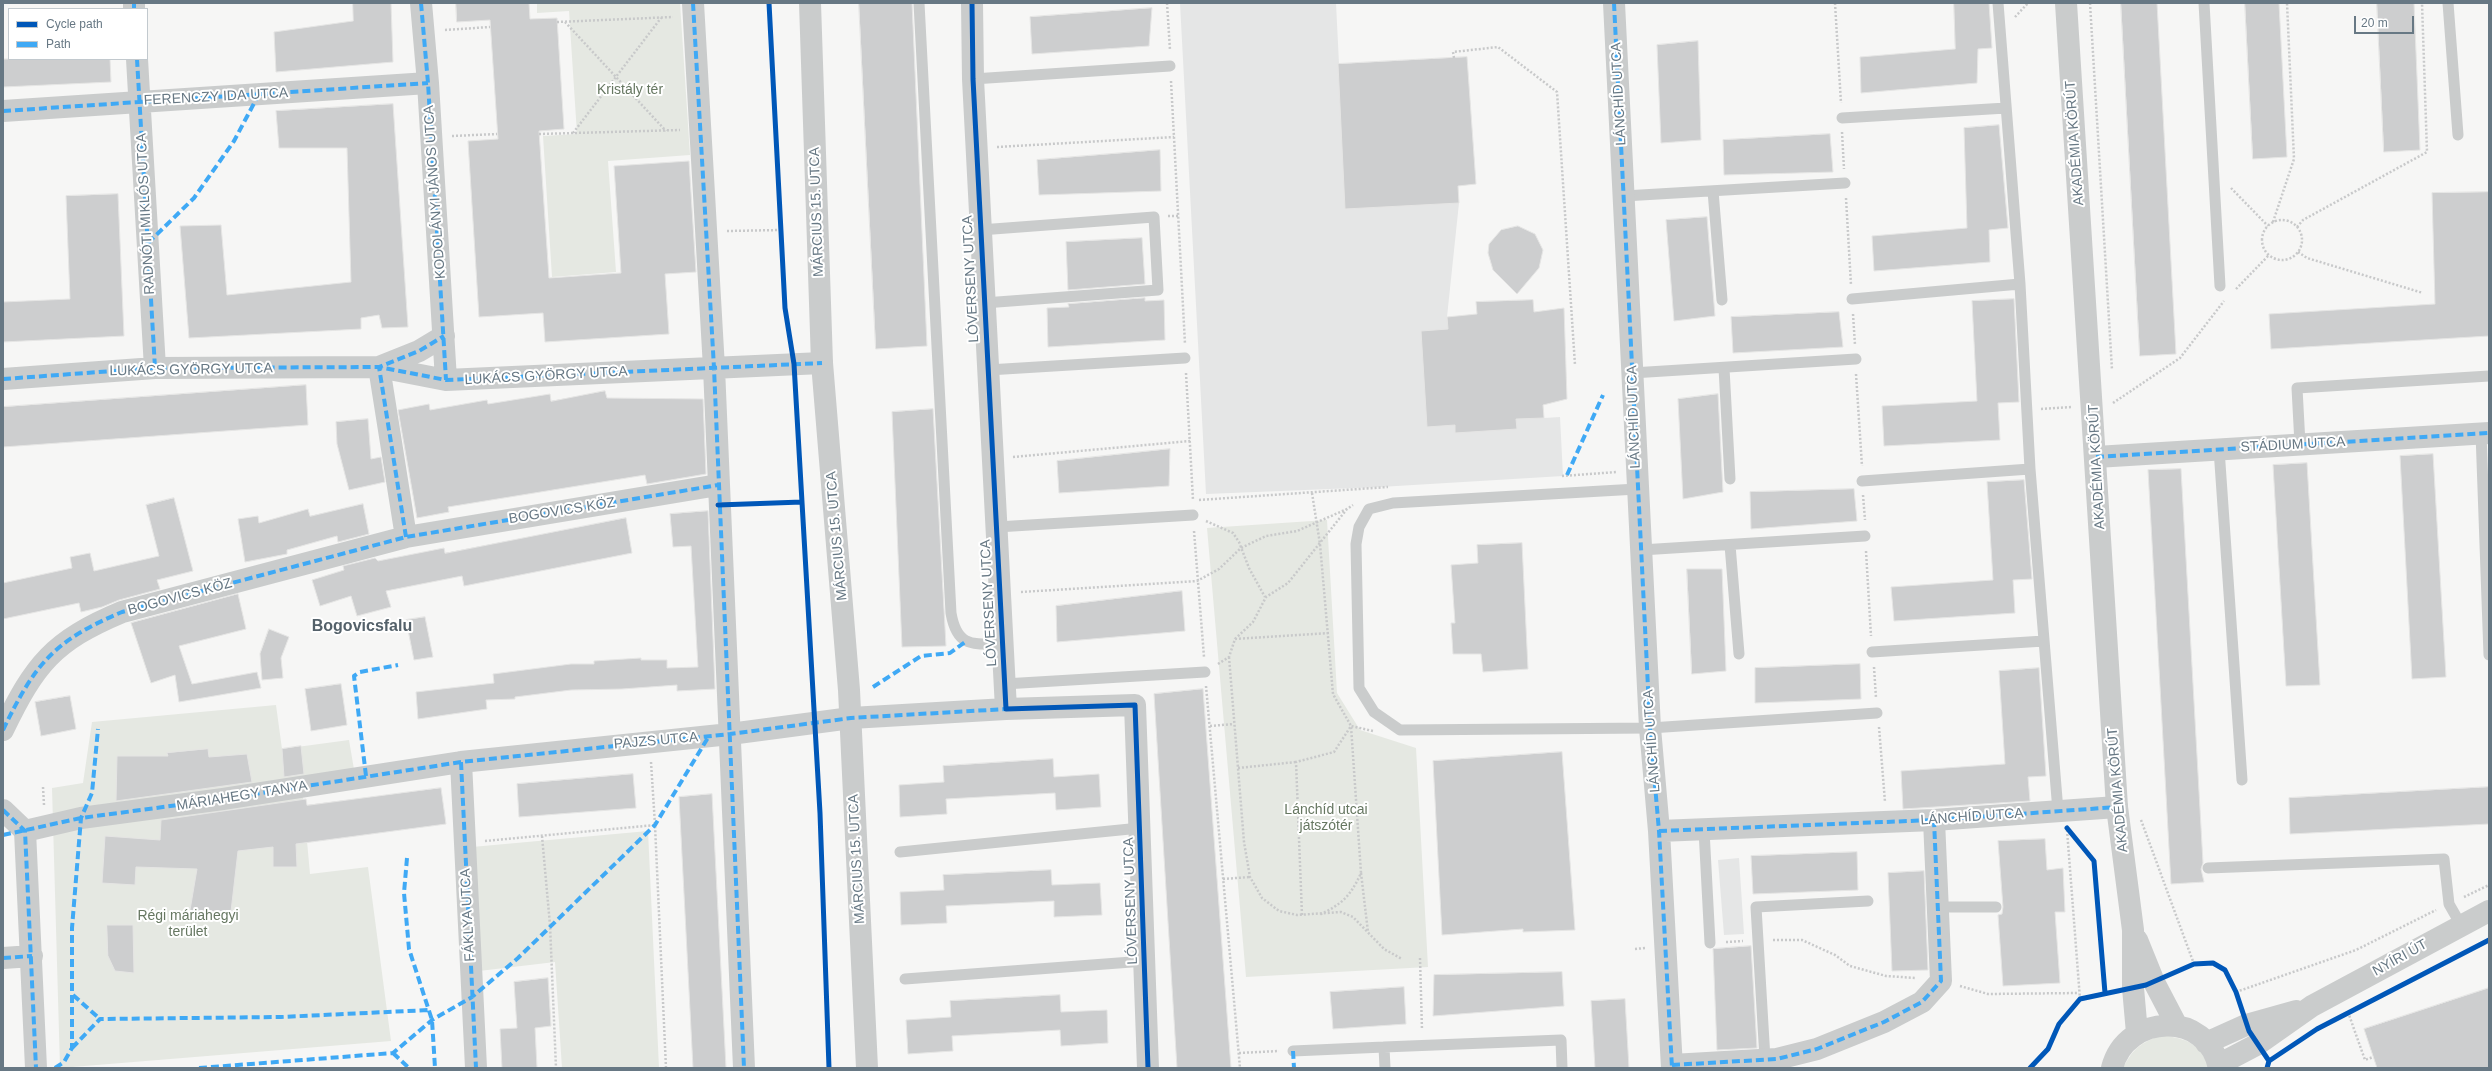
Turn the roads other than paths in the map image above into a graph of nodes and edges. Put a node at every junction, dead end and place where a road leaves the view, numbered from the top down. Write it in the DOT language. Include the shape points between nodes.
graph roads {
  1 [pos="421,3"];
  2 [pos="810,3"];
  3 [pos="919,3"];
  4 [pos="972,3"];
  5 [pos="1614,3"];
  6 [pos="1998,3"];
  7 [pos="2066,3"];
  8 [pos="2204,3"];
  9 [pos="2448,3"];
  10 [pos="693,9"];
  11 [pos="137,60"];
  12 [pos="1170,66"];
  13 [pos="973,79"];
  14 [pos="428,83"];
  15 [pos="139,101"];
  16 [pos="2006,108"];
  17 [pos="3,111"];
  18 [pos="1842,118"];
  19 [pos="2458,135"];
  20 [pos="1845,183"];
  21 [pos="1713,191"];
  22 [pos="1624,196"];
  23 [pos="980,230"];
  24 [pos="2020,284"];
  25 [pos="2220,286"];
  26 [pos="1852,299"];
  27 [pos="1722,300"];
  28 [pos="984,302"];
  29 [pos="444,336"];
  30 [pos="1185,358"];
  31 [pos="1856,359"];
  32 [pos="822,363"];
  33 [pos="379,367"];
  34 [pos="155,368"];
  35 [pos="714,368"];
  36 [pos="1724,368"];
  37 [pos="988,370"];
  38 [pos="1632,373"];
  39 [pos="2489,376"];
  40 [pos="3,380"];
  41 [pos="446,380"];
  42 [pos="2485,433"];
  43 [pos="2300,444"];
  44 [pos="2219,449"];
  45 [pos="2096,457"];
  46 [pos="2030,469"];
  47 [pos="1730,479"];
  48 [pos="1862,481"];
  49 [pos="718,485"];
  50 [pos="1637,489"];
  51 [pos="1193,515"];
  52 [pos="997,527"];
  53 [pos="1866,536"];
  54 [pos="406,537"];
  55 [pos="1730,545"];
  56 [pos="1641,550"];
  57 [pos="2044,641"];
  58 [pos="1003,644"];
  59 [pos="1872,652"];
  60 [pos="1740,654"];
  61 [pos="2489,655"];
  62 [pos="1205,672"];
  63 [pos="1004,684"];
  64 [pos="1006,709"];
  65 [pos="1878,713"];
  66 [pos="851,718"];
  67 [pos="1650,728"];
  68 [pos="3,730"];
  69 [pos="730,734"];
  70 [pos="461,762"];
  71 [pos="2242,780"];
  72 [pos="2117,807"];
  73 [pos="3,810"];
  74 [pos="1934,820"];
  75 [pos="2062,820"];
  76 [pos="1140,828"];
  77 [pos="1704,830"];
  78 [pos="25,831"];
  79 [pos="1659,831"];
  80 [pos="900,852"];
  81 [pos="2208,868"];
  82 [pos="1868,901"];
  83 [pos="1938,907"];
  84 [pos="1996,907"];
  85 [pos="2489,911"];
  86 [pos="2461,925"];
  87 [pos="2133,930"];
  88 [pos="1710,943"];
  89 [pos="32,956"];
  90 [pos="3,958"];
  91 [pos="1145,961"];
  92 [pos="905,979"];
  93 [pos="2312,1006"];
  94 [pos="2177,1026"];
  95 [pos="2137,1033"];
  96 [pos="2206,1042"];
  97 [pos="1384,1047"];
  98 [pos="1293,1051"];
  99 [pos="1765,1059"];
  100 [pos="1672,1066"];
  101 [pos="2218,1066"];
  102 [pos="36,1068"];
  103 [pos="476,1068"];
  104 [pos="744,1068"];
  105 [pos="867,1068"];
  106 [pos="1148,1068"];
  107 [pos="1385,1068"];
  108 [pos="1562,1068"];
  109 [pos="2112,1068"];
  1 -- 14 [label="street, KODOLÁNYI JÁNOS UTCA"];
  2 -- 32 [label="street, MÁRCIUS 15. UTCA"];
  3 -- 58 [label="lane" via="951,613 953,626 965,642"];
  4 -- 13 [label="street, LÓVERSENY UTCA"];
  5 -- 22 [label="street, LÁNCHÍD UTCA"];
  6 -- 16 [label="lane"];
  7 -- 45 [label="street, AKADÉMIA KÖRÚT"];
  8 -- 25 [label="lane"];
  9 -- 19 [label="lane"];
  10 -- 35 [label="street"];
  11 -- 15 [label="street, RADNÓTI MIKLÓS UTCA"];
  12 -- 13 [label="lane"];
  13 -- 23 [label="street, LÓVERSENY UTCA"];
  14 -- 15 [label="street, FERENCZY IDA UTCA"];
  14 -- 29 [label="street, KODOLÁNYI JÁNOS UTCA"];
  15 -- 17 [label="street, FERENCZY IDA UTCA"];
  15 -- 34 [label="street, RADNÓTI MIKLÓS UTCA"];
  16 -- 18 [label="lane"];
  16 -- 24 [label="lane"];
  20 -- 21 [label="lane"];
  21 -- 22 [label="lane"];
  21 -- 27 [label="lane"];
  22 -- 38 [label="street, LÁNCHÍD UTCA"];
  23 -- 28 [label="street, LÓVERSENY UTCA"];
  23 -- 28 [label="lane" via="1154,217 1158,283 1158,290"];
  24 -- 26 [label="lane"];
  24 -- 46 [label="lane"];
  28 -- 37 [label="street, LÓVERSENY UTCA"];
  29 -- 33 [label="street, LUKÁCS GYÖRGY UTCA" via="419,351"];
  29 -- 41 [label="street, KODOLÁNYI JÁNOS UTCA"];
  30 -- 37 [label="lane"];
  31 -- 36 [label="lane"];
  32 -- 35 [label="street, LUKÁCS GYÖRGY UTCA"];
  32 -- 66 [label="street, MÁRCIUS 15. UTCA"];
  33 -- 34 [label="street, LUKÁCS GYÖRGY UTCA"];
  33 -- 41 [label="street, LUKÁCS GYÖRGY UTCA"];
  33 -- 54 [label="street"];
  34 -- 40 [label="street, LUKÁCS GYÖRGY UTCA"];
  35 -- 41 [label="street, LUKÁCS GYÖRGY UTCA"];
  35 -- 49 [label="street"];
  36 -- 38 [label="lane"];
  36 -- 47 [label="lane"];
  37 -- 52 [label="street, LÓVERSENY UTCA"];
  38 -- 50 [label="street, LÁNCHÍD UTCA"];
  39 -- 43 [label="lane" via="2297,388"];
  42 -- 43 [label="street, STÁDIUM UTCA"];
  42 -- 61 [label="lane"];
  43 -- 44 [label="street, STÁDIUM UTCA"];
  44 -- 45 [label="street, STÁDIUM UTCA"];
  44 -- 71 [label="lane"];
  45 -- 72 [label="street, AKADÉMIA KÖRÚT"];
  46 -- 48 [label="lane"];
  46 -- 57 [label="lane"];
  49 -- 54 [label="street, BOGOVICS KÖZ"];
  49 -- 69 [label="street"];
  50 -- 56 [label="street, LÁNCHÍD UTCA"];
  50 -- 67 [label="lane" via="1393,503 1369,509 1359,526 1356,544 1359,688 1374,712 1400,730"];
  51 -- 52 [label="lane"];
  52 -- 58 [label="street, LÓVERSENY UTCA"];
  53 -- 55 [label="lane"];
  54 -- 68 [label="street, BOGOVICS KÖZ" via="122,612 90,625 63,642 42,663 25,688"];
  55 -- 56 [label="lane"];
  55 -- 60 [label="lane"];
  56 -- 67 [label="street, LÁNCHÍD UTCA"];
  57 -- 59 [label="lane"];
  57 -- 75 [label="lane"];
  58 -- 63 [label="street, LÓVERSENY UTCA"];
  62 -- 63 [label="lane"];
  63 -- 64 [label="street, LÓVERSENY UTCA"];
  64 -- 66 [label="street, PAJZS UTCA"];
  64 -- 76 [label="street, LÓVERSENY UTCA" via="1135,705"];
  65 -- 67 [label="lane"];
  66 -- 69 [label="street, PAJZS UTCA"];
  66 -- 105 [label="street, MÁRCIUS 15. UTCA"];
  67 -- 79 [label="street, LÁNCHÍD UTCA"];
  69 -- 70 [label="street, PAJZS UTCA"];
  69 -- 104 [label="street"];
  70 -- 78 [label="street, MÁRIAHEGY TANYA" via="81,818"];
  70 -- 103 [label="street, FÁKLYA UTCA"];
  72 -- 75 [label="street, LÁNCHÍD UTCA"];
  72 -- 87 [label="street, AKADÉMIA KÖRÚT"];
  73 -- 78 [label="street"];
  74 -- 75 [label="street, LÁNCHÍD UTCA"];
  74 -- 77 [label="street, LÁNCHÍD UTCA"];
  74 -- 83 [label="street"];
  76 -- 80 [label="lane"];
  76 -- 91 [label="street, LÓVERSENY UTCA"];
  77 -- 79 [label="street, LÁNCHÍD UTCA"];
  77 -- 88 [label="lane"];
  78 -- 89 [label="street"];
  79 -- 100 [label="street, LÁNCHÍD UTCA"];
  81 -- 86 [label="lane" via="2444,859 2449,904"];
  82 -- 99 [label="lane" via="1756,907"];
  83 -- 84 [label="lane"];
  83 -- 99 [label="street" via="1941,980 1922,1002 1884,1022 1817,1049"];
  85 -- 86 [label="street, NYÍRI ÚT"];
  86 -- 93 [label="street, NYÍRI ÚT"];
  87 -- 94 [label="street, AKADÉMIA KÖRÚT" via="2154,982"];
  87 -- 95 [label="street, AKADÉMIA KÖRÚT" via="2133,988"];
  89 -- 90 [label="street"];
  89 -- 102 [label="street"];
  91 -- 92 [label="lane"];
  91 -- 106 [label="street, LÓVERSENY UTCA"];
  93 -- 96 [label="street, NYÍRI ÚT" via="2246,1025"];
  93 -- 101 [label="street, NYÍRI ÚT" via="2258,1044"];
  94 -- 95 [label="street" via="2163,1025"];
  94 -- 96 [label="street"];
  95 -- 109 [label="street" via="2119,1050"];
  96 -- 101 [label="street"];
  97 -- 98 [label="lane"];
  97 -- 107 [label="lane"];
  97 -- 108 [label="lane" via="1561,1040"];
  99 -- 100 [label="street"];
}
